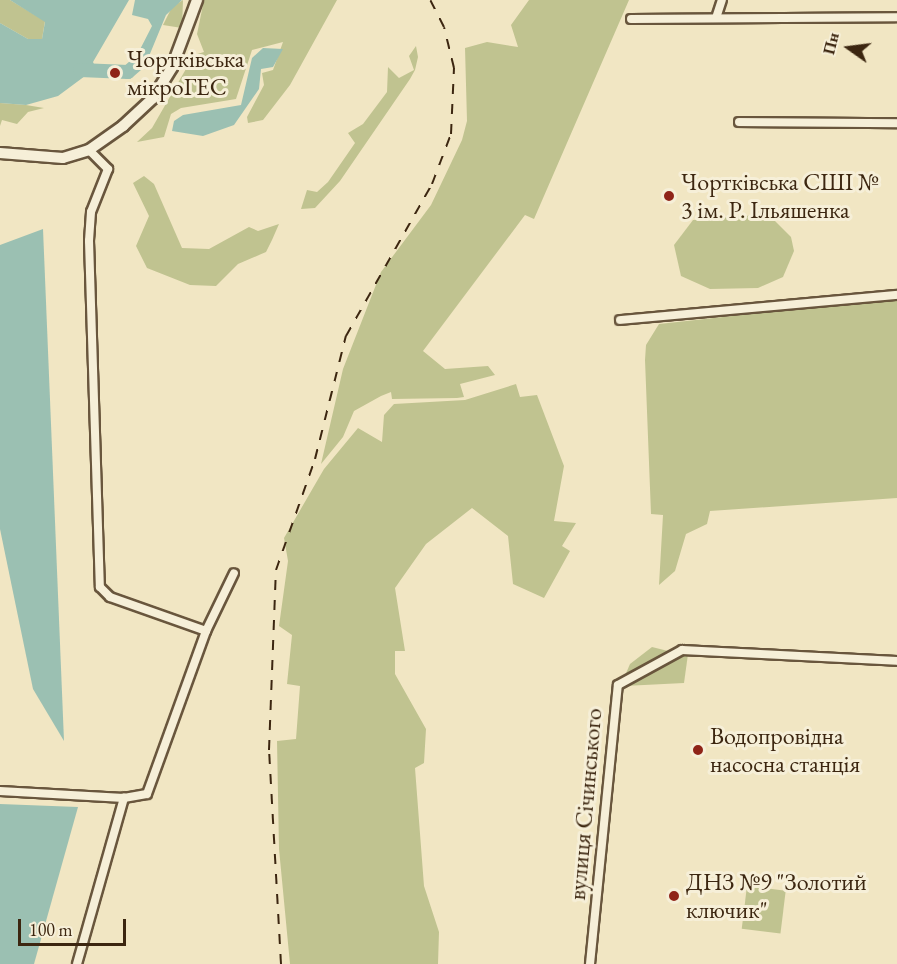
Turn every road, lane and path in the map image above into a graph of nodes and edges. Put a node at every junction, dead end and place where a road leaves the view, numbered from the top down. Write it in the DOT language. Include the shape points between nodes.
graph roads {
  1 [pos="197,0"];
  2 [pos="722,0"];
  3 [pos="897,17"];
  4 [pos="716,18"];
  5 [pos="631,19"];
  6 [pos="740,122"];
  7 [pos="897,123"];
  8 [pos="89,150"];
  9 [pos="0,153"];
  10 [pos="897,295"];
  11 [pos="620,320"];
  12 [pos="234,573"];
  13 [pos="206,631"];
  14 [pos="897,660"];
  15 [pos="0,791"];
  16 [pos="124,798"];
  17 [pos="77,964"];
  18 [pos="590,964"];
  1 -- 8 [label="street" via="192,20 153,98"];
  2 -- 4 [label="street"];
  3 -- 4 [label="street"];
  4 -- 5 [label="street"];
  6 -- 7 [label="street"];
  8 -- 9 [label="street" via="63,158"];
  8 -- 13 [label="street" via="108,169 91,212 89,241 100,587 110,597"];
  10 -- 11 [label="street"];
  12 -- 13 [label="street"];
  13 -- 16 [label="street" via="147,794"];
  14 -- 18 [label="street, вулиця Січинського" via="682,650 618,685"];
  15 -- 16 [label="street"];
  16 -- 17 [label="street"];
}
